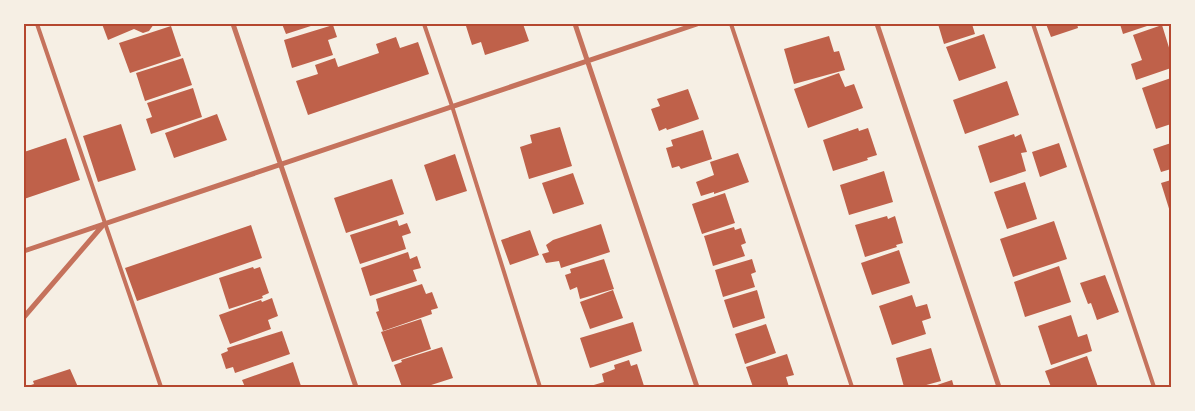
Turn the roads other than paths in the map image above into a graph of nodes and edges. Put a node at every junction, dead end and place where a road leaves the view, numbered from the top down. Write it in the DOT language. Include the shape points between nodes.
graph roads {
  1 [pos="37,24"];
  2 [pos="234,24"];
  3 [pos="424,24"];
  4 [pos="575,24"];
  5 [pos="697,24"];
  6 [pos="731,24"];
  7 [pos="877,24"];
  8 [pos="1033,24"];
  9 [pos="588,61"];
  10 [pos="452,106"];
  11 [pos="281,164"];
  12 [pos="105,224"];
  13 [pos="24,251"];
  14 [pos="24,317"];
  15 [pos="161,387"];
  16 [pos="356,387"];
  17 [pos="540,387"];
  18 [pos="697,387"];
  19 [pos="852,387"];
  20 [pos="1000,387"];
  21 [pos="1154,387"];
  1 -- 12 [label="lane"];
  2 -- 11 [label="street"];
  3 -- 10 [label="lane"];
  4 -- 9 [label="street"];
  5 -- 9 [label="street"];
  6 -- 19 [label="lane"];
  7 -- 20 [label="street"];
  8 -- 21 [label="lane"];
  9 -- 10 [label="street"];
  9 -- 18 [label="street"];
  10 -- 11 [label="street"];
  10 -- 17 [label="lane"];
  11 -- 12 [label="street"];
  11 -- 16 [label="street"];
  12 -- 13 [label="street"];
  12 -- 14 [label="street"];
  12 -- 15 [label="lane"];
}
